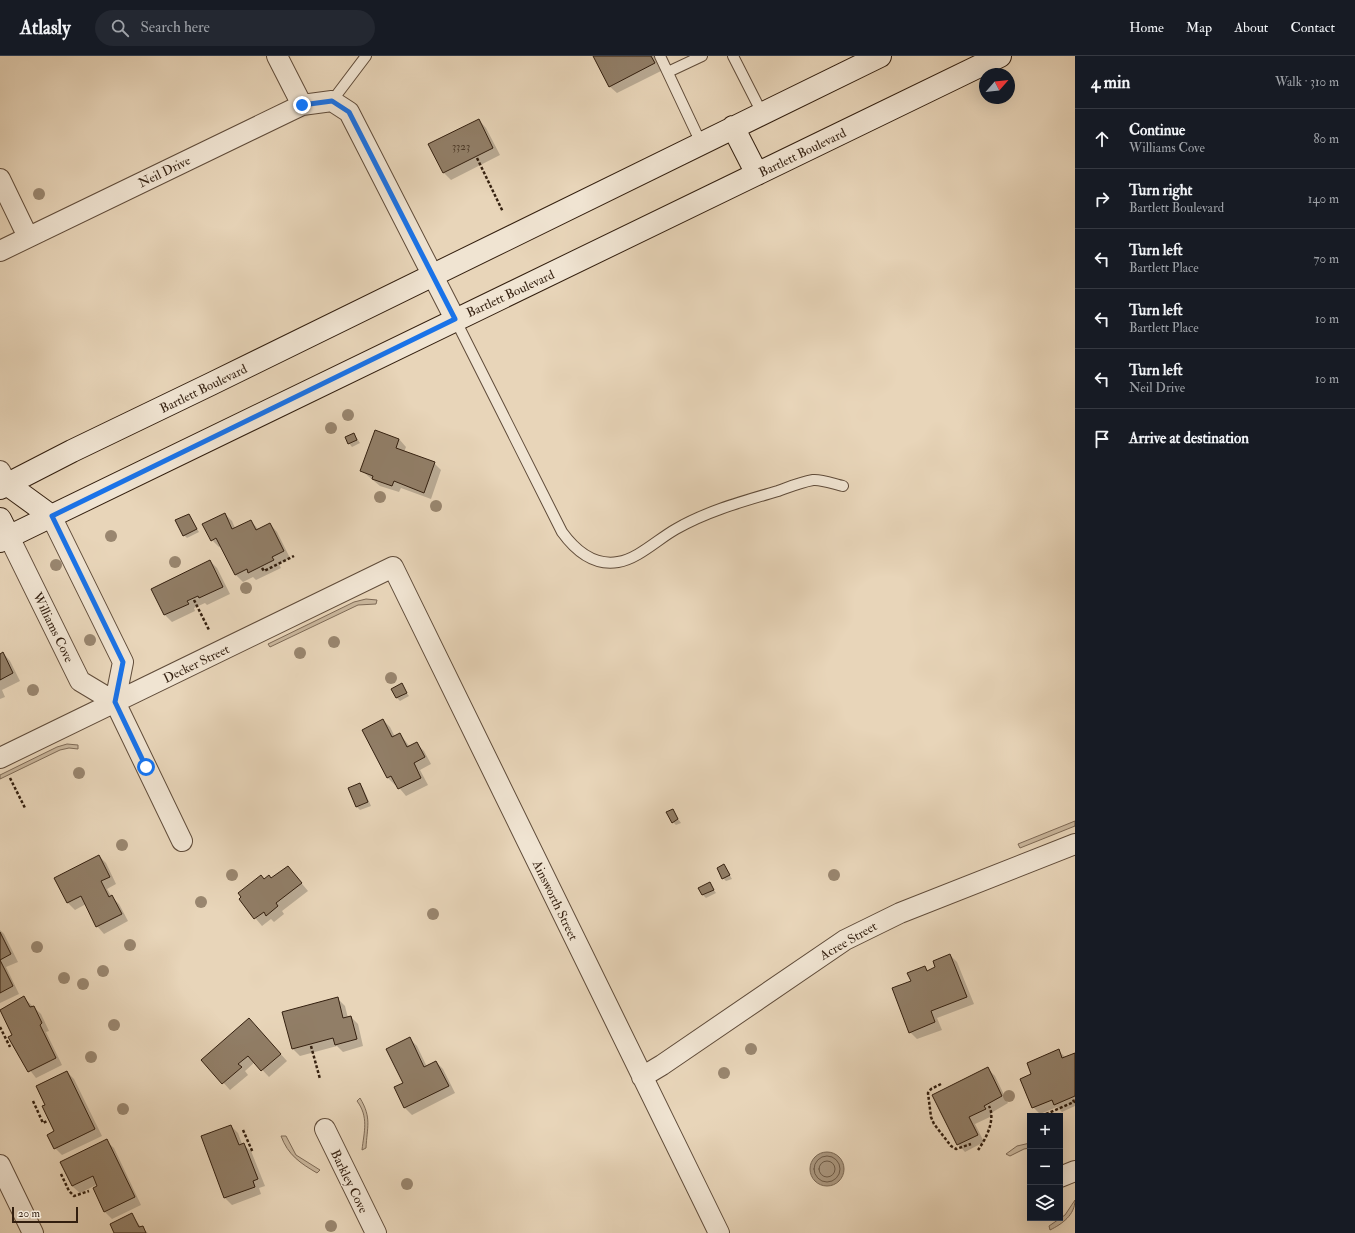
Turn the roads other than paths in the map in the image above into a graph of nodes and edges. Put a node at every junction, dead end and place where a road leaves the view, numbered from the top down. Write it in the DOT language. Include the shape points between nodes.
graph roads {
  1 [pos="277,56"];
  2 [pos="366,56"];
  3 [pos="660,56"];
  4 [pos="702,56"];
  5 [pos="733,56"];
  6 [pos="880,56"];
  7 [pos="1000,56"];
  8 [pos="668,72"];
  9 [pos="332,101"];
  10 [pos="302,105"];
  11 [pos="762,113"];
  12 [pos="733,127"];
  13 [pos="701,143"];
  14 [pos="757,174"];
  15 [pos="0,179"];
  16 [pos="28,237"];
  17 [pos="0,251"];
  18 [pos="433,276"];
  19 [pos="455,319"];
  20 [pos="2,481"];
  21 [pos="843,486"];
  22 [pos="52,516"];
  23 [pos="3,532"];
  24 [pos="393,567"];
  25 [pos="115,702"];
  26 [pos="0,758"];
  27 [pos="182,842"];
  28 [pos="1075,844"];
  29 [pos="642,1076"];
  30 [pos="325,1129"];
  31 [pos="0,1165"];
  32 [pos="1075,1171"];
  33 [pos="1063,1177"];
  34 [pos="33,1233"];
  35 [pos="376,1233"];
  36 [pos="719,1233"];
  1 -- 10 [label="street"];
  2 -- 9 [label="lane"];
  3 -- 8 [label="lane"];
  4 -- 8 [label="lane"];
  5 -- 11 [label="lane"];
  6 -- 11 [label="main road, Bartlett Boulevard"];
  7 -- 14 [label="main road, Bartlett Boulevard"];
  8 -- 13 [label="lane"];
  9 -- 10 [label="street, Neil Drive"];
  9 -- 18 [label="street" via="349,112"];
  10 -- 16 [label="street, Neil Drive"];
  11 -- 12 [label="main road, Bartlett Boulevard"];
  12 -- 13 [label="main road, Bartlett Boulevard"];
  12 -- 14 [label="main road"];
  13 -- 18 [label="main road, Bartlett Boulevard"];
  14 -- 19 [label="main road, Bartlett Boulevard"];
  15 -- 16 [label="street"];
  16 -- 17 [label="street, Neil Drive"];
  18 -- 19 [label="street"];
  18 -- 20 [label="main road, Bartlett Boulevard" via="72,451"];
  19 -- 21 [label="lane" via="562,532 582,554 598,561 618,562 636,556 677,528 702,516 770,493 814,480"];
  19 -- 22 [label="main road, Bartlett Boulevard"];
  20 -- 22 [label="main road"];
  22 -- 23 [label="main road, Bartlett Boulevard"];
  22 -- 25 [label="street" via="123,662"];
  23 -- 25 [label="street, Williams Cove" via="80,681"];
  24 -- 25 [label="street, Decker Street"];
  24 -- 29 [label="street, Ainsworth Street"];
  25 -- 26 [label="street, Decker Street"];
  25 -- 27 [label="street"];
  28 -- 29 [label="street, Acree Street" via="900,913 845,940"];
  29 -- 36 [label="street, Ainsworth Street"];
  30 -- 35 [label="street, Barkley Cove"];
  31 -- 34 [label="street"];
  32 -- 33 [label="street"];
}
